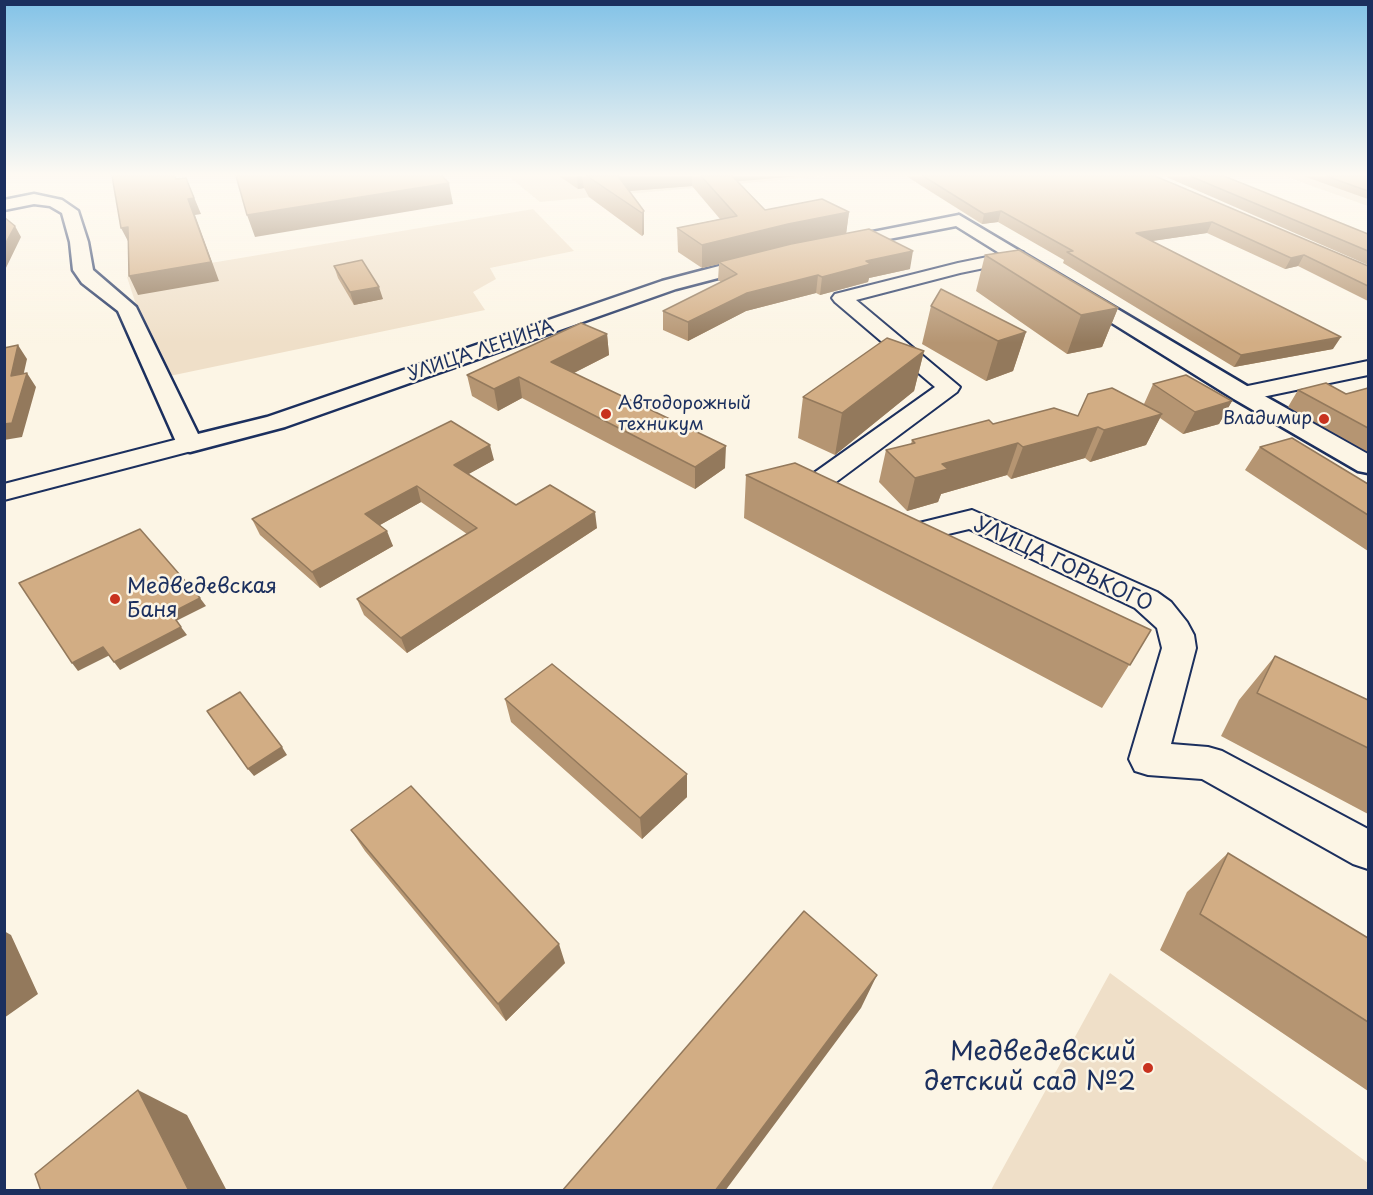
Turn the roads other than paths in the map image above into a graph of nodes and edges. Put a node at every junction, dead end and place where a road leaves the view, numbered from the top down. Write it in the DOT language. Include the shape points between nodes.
graph roads {
  1 [pos="76,232"];
  2 [pos="899,232"];
  3 [pos="978,232"];
  4 [pos="821,247"];
  5 [pos="1017,256"];
  6 [pos="777,257"];
  7 [pos="1368,368"];
  8 [pos="1243,394"];
  9 [pos="190,444"];
  10 [pos="1368,465"];
  11 [pos="4,492"];
  12 [pos="1368,850"];
  1 -- 9 [label="street" via="83,270 88,279 126,307 134,320"];
  2 -- 4 [label="street"];
  3 -- 5 [label="street"];
  5 -- 8 [label="street"];
  5 -- 12 [label="street, УЛИЦА ГОРЬКОГО" via="842,298 949,387 814,486 866,518 898,532 919,532 972,519 1146,600 1171,622 1179,648 1148,759 1208,763"];
  6 -- 9 [label="street, УЛИЦА ЛЕНИНА" via="669,285 276,422"];
  7 -- 8 [label="street"];
  8 -- 10 [label="street"];
  9 -- 11 [label="street, УЛИЦА ЛЕНИНА"];
}
